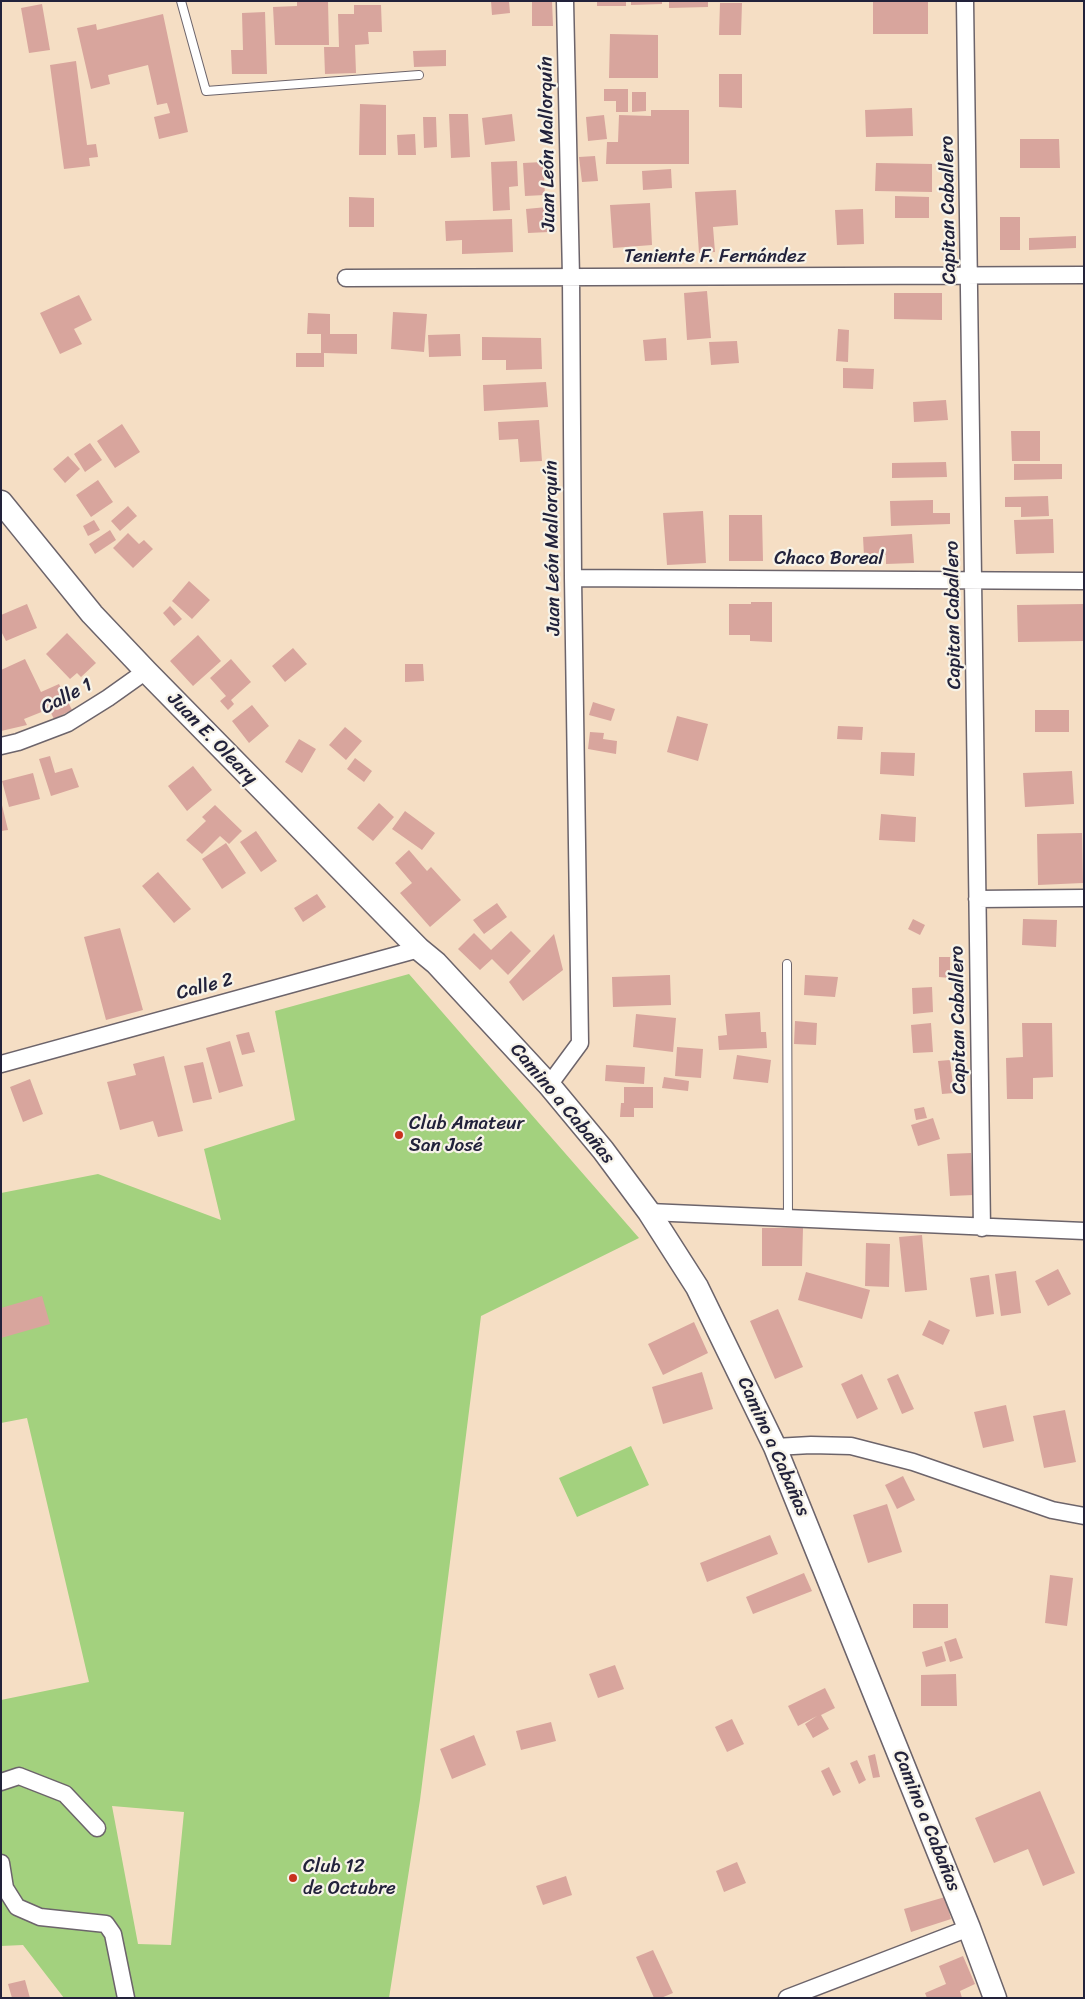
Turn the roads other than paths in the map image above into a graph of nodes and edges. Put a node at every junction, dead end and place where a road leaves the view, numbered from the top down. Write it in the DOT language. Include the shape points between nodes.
graph roads {
  1 [pos="181,1"];
  2 [pos="565,1"];
  3 [pos="965,1"];
  4 [pos="419,75"];
  5 [pos="1084,275"];
  6 [pos="970,276"];
  7 [pos="571,277"];
  8 [pos="346,278"];
  9 [pos="1,502"];
  10 [pos="573,578"];
  11 [pos="973,580"];
  12 [pos="1084,581"];
  13 [pos="146,671"];
  14 [pos="1,746"];
  15 [pos="1084,898"];
  16 [pos="978,899"];
  17 [pos="428,956"];
  18 [pos="787,964"];
  19 [pos="1,1064"];
  20 [pos="549,1084"];
  21 [pos="649,1212"];
  22 [pos="788,1219"];
  23 [pos="982,1228"];
  24 [pos="1084,1231"];
  25 [pos="775,1447"];
  26 [pos="1084,1516"];
  27 [pos="1,1782"];
  28 [pos="97,1828"];
  29 [pos="1,1863"];
  30 [pos="969,1928"];
  31 [pos="812,1993"];
  32 [pos="126,1998"];
  33 [pos="787,1998"];
  34 [pos="995,1998"];
  1 -- 4 [label="lane" via="206,91"];
  2 -- 7 [label="street, Juan León Mallorquín"];
  3 -- 6 [label="street, Capitan Caballero"];
  5 -- 6 [label="street, Teniente F. Fernández"];
  6 -- 7 [label="street, Teniente F. Fernández"];
  6 -- 11 [label="street, Capitan Caballero"];
  7 -- 8 [label="street, Teniente F. Fernández"];
  7 -- 10 [label="street, Juan León Mallorquín"];
  9 -- 13 [label="street, Juan E. Oleary" via="92,614"];
  10 -- 11 [label="street, Chaco Boreal"];
  10 -- 20 [label="street, Juan León Mallorquín" via="580,1043"];
  11 -- 12 [label="street, Chaco Boreal"];
  11 -- 16 [label="street, Capitan Caballero"];
  13 -- 14 [label="street, Calle 1" via="68,723"];
  13 -- 17 [label="street, Juan E. Oleary"];
  15 -- 16 [label="street"];
  16 -- 23 [label="street, Capitan Caballero"];
  17 -- 19 [label="street, Calle 2"];
  17 -- 20 [label="street, Camino a Cabañas"];
  18 -- 22 [label="lane"];
  20 -- 21 [label="street, Camino a Cabañas"];
  21 -- 22 [label="street"];
  21 -- 25 [label="street, Camino a Cabañas" via="698,1286"];
  22 -- 23 [label="street"];
  23 -- 24 [label="street"];
  25 -- 26 [label="street" via="851,1446 913,1462 1052,1510"];
  25 -- 30 [label="street, Camino a Cabañas"];
  27 -- 28 [label="street" via="19,1776 65,1794"];
  29 -- 32 [label="street" via="5,1888 17,1907 40,1917 106,1924 113,1934"];
  30 -- 31 [label="street"];
  30 -- 34 [label="street, Camino a Cabañas"];
  31 -- 33 [label="street"];
}
